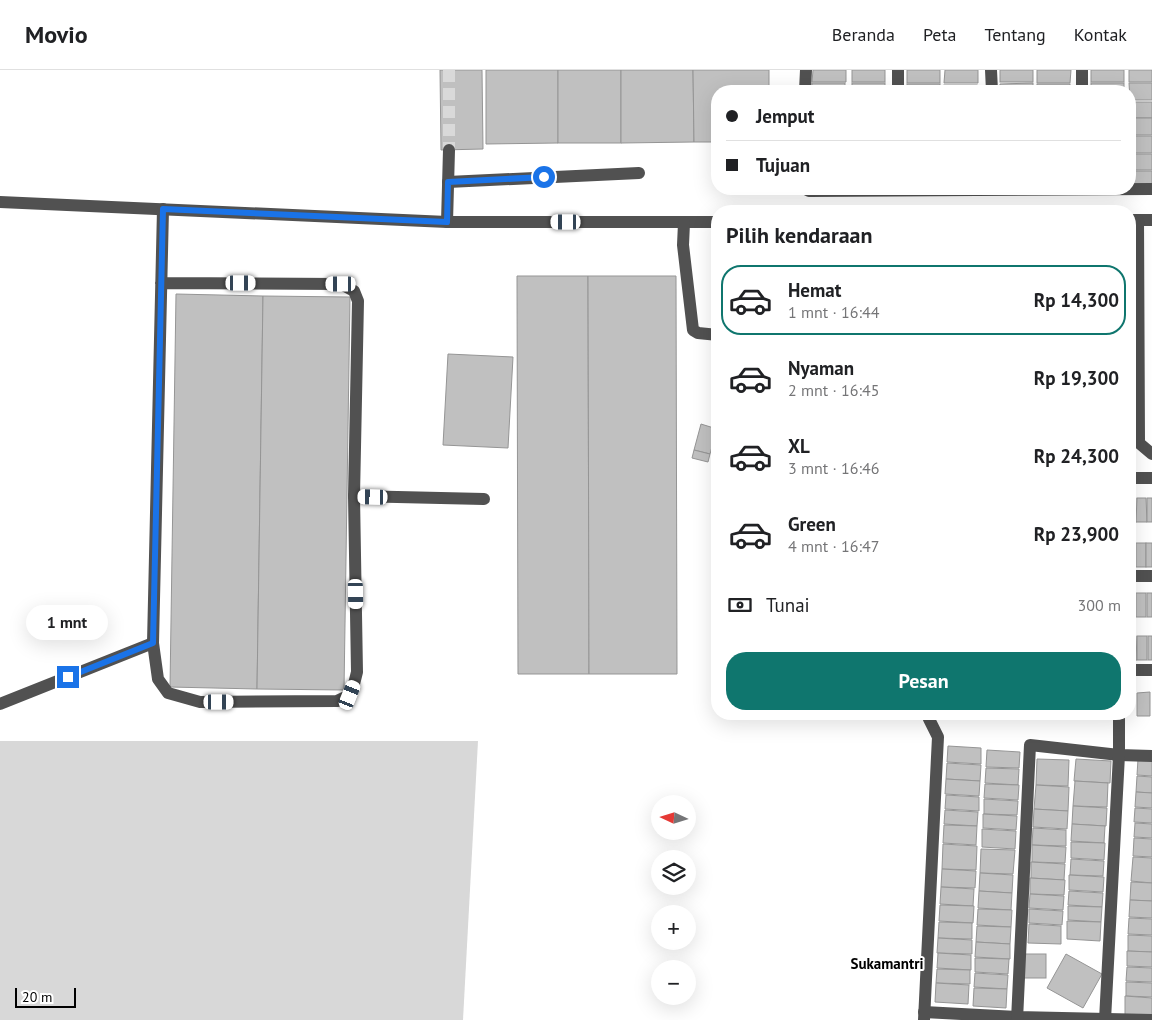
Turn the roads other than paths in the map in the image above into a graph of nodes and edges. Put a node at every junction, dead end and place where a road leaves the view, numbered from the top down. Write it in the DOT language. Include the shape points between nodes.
graph roads {
  1 [pos="806,70"];
  2 [pos="898,70"];
  3 [pos="992,70"];
  4 [pos="1082,70"];
  5 [pos="805,85"];
  6 [pos="898,85"];
  7 [pos="992,85"];
  8 [pos="1082,85"];
  9 [pos="449,150"];
  10 [pos="639,173"];
  11 [pos="448,182"];
  12 [pos="1136,190"];
  13 [pos="1152,190"];
  14 [pos="0,202"];
  15 [pos="163,209"];
  16 [pos="1136,220"];
  17 [pos="1152,220"];
  18 [pos="447,222"];
  19 [pos="711,222"];
  20 [pos="684,223"];
  21 [pos="161,283"];
  22 [pos="1136,309"];
  23 [pos="711,334"];
  24 [pos="1152,454"];
  25 [pos="1136,478"];
  26 [pos="1152,478"];
  27 [pos="354,496"];
  28 [pos="484,499"];
  29 [pos="1136,576"];
  30 [pos="1152,576"];
  31 [pos="153,643"];
  32 [pos="1136,670"];
  33 [pos="1152,670"];
  34 [pos="0,704"];
  35 [pos="930,720"];
  36 [pos="1119,720"];
  37 [pos="1119,754"];
  38 [pos="1152,756"];
  39 [pos="924,1016"];
  40 [pos="1017,1019"];
  41 [pos="1105,1020"];
  42 [pos="1152,1020"];
  1 -- 5 [label="street"];
  2 -- 6 [label="street"];
  3 -- 7 [label="street"];
  4 -- 8 [label="street"];
  9 -- 11 [label="street"];
  10 -- 11 [label="street"];
  11 -- 18 [label="street"];
  12 -- 13 [label="street"];
  14 -- 15 [label="street"];
  15 -- 18 [label="street"];
  15 -- 21 [label="street"];
  16 -- 17 [label="street"];
  18 -- 20 [label="street"];
  19 -- 20 [label="street"];
  20 -- 23 [label="street" via="693,330"];
  21 -- 27 [label="street" via="341,284 354,291 358,301"];
  21 -- 31 [label="street"];
  22 -- 24 [label="street" via="1139,443"];
  25 -- 26 [label="street"];
  27 -- 28 [label="street"];
  27 -- 31 [label="street" via="357,672 350,695 337,701 200,702 168,693 158,679"];
  29 -- 30 [label="street"];
  31 -- 34 [label="street"];
  32 -- 33 [label="street"];
  35 -- 39 [label="street" via="938,737"];
  36 -- 37 [label="street"];
  37 -- 38 [label="street"];
  37 -- 40 [label="street" via="1030,745"];
  37 -- 41 [label="street"];
  39 -- 40 [label="street"];
  40 -- 41 [label="street"];
  41 -- 42 [label="street"];
}
